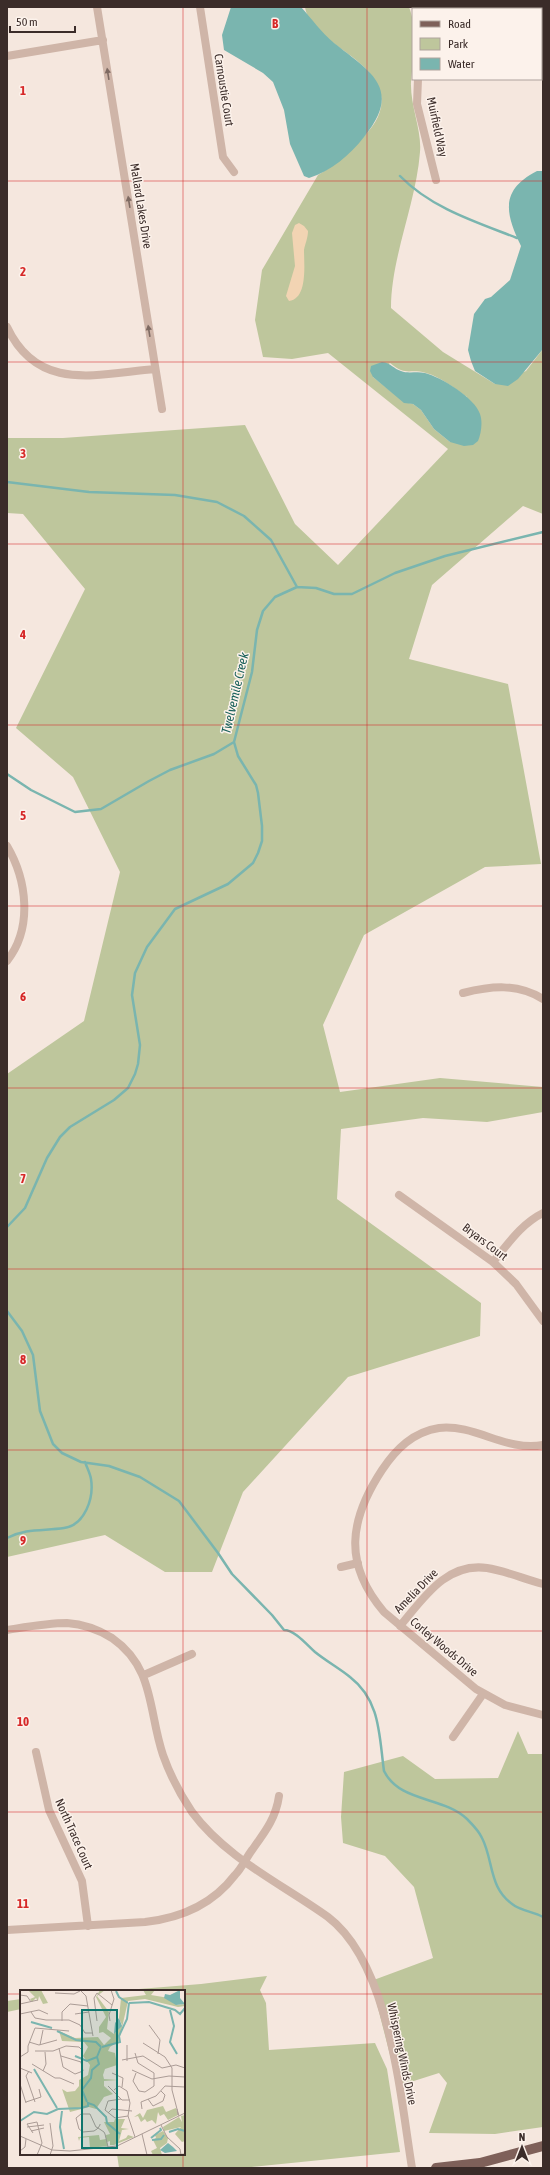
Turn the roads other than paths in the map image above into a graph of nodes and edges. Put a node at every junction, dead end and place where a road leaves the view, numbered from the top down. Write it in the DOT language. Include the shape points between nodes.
graph roads {
  1 [pos="97,7"];
  2 [pos="200,7"];
  3 [pos="103,40"];
  4 [pos="7,56"];
  5 [pos="418,80"];
  6 [pos="234,172"];
  7 [pos="436,180"];
  8 [pos="8,333"];
  9 [pos="155,369"];
  10 [pos="162,410"];
  11 [pos="7,846"];
  12 [pos="7,961"];
  13 [pos="463,993"];
  14 [pos="543,999"];
  15 [pos="399,1195"];
  16 [pos="543,1213"];
  17 [pos="493,1262"];
  18 [pos="543,1321"];
  19 [pos="543,1445"];
  20 [pos="358,1563"];
  21 [pos="342,1567"];
  22 [pos="543,1584"];
  23 [pos="400,1626"];
  24 [pos="7,1630"];
  25 [pos="192,1654"];
  26 [pos="144,1676"];
  27 [pos="482,1694"];
  28 [pos="543,1715"];
  29 [pos="453,1737"];
  30 [pos="36,1752"];
  31 [pos="279,1796"];
  32 [pos="245,1860"];
  33 [pos="88,1926"];
  34 [pos="7,1930"];
  35 [pos="543,2146"];
  36 [pos="412,2168"];
  37 [pos="436,2168"];
  1 -- 3 [label="street, Mallard Lakes Drive"];
  2 -- 6 [label="street, Carnoustie Court" via="223,157"];
  3 -- 4 [label="street"];
  9 -- 3 [label="street, Mallard Lakes Drive, one-way"];
  5 -- 7 [label="street, Muirfield Way" via="417,104"];
  8 -- 9 [label="street" via="27,355 42,367 58,374 76,376"];
  9 -- 10 [label="street, Mallard Lakes Drive"];
  11 -- 12 [label="street" via="21,875 25,894 18,942"];
  13 -- 14 [label="street" via="505,986 530,992"];
  15 -- 17 [label="street, Bryars Court"];
  16 -- 17 [label="street" via="518,1232"];
  17 -- 18 [label="street, Bryars Court" via="516,1284"];
  19 -- 20 [label="street, Corley Woods Drive" via="516,1446 454,1428 430,1430 407,1441 390,1459 362,1505 357,1521"];
  20 -- 21 [label="street"];
  20 -- 23 [label="street, Corley Woods Drive" via="373,1599"];
  22 -- 23 [label="street, Amelia Drive" via="488,1568 464,1569 441,1580"];
  23 -- 27 [label="street, Corley Woods Drive"];
  24 -- 26 [label="street, Whispering Winds Drive" via="66,1623 88,1627 108,1636 126,1649"];
  25 -- 26 [label="street"];
  26 -- 32 [label="street, Whispering Winds Drive" via="163,1755 180,1794 198,1820"];
  27 -- 28 [label="street, Corley Woods Drive" via="505,1705"];
  27 -- 29 [label="street"];
  30 -- 33 [label="street, North Trace Court" via="49,1810 82,1881"];
  31 -- 32 [label="street" via="276,1814"];
  32 -- 33 [label="street" via="234,1877 216,1895 188,1912 157,1921"];
  32 -- 36 [label="street, Whispering Winds Drive" via="335,1923 349,1938 360,1956 387,2029"];
  33 -- 34 [label="street"];
  35 -- 37 [label="main road" via="480,2162"];
}
